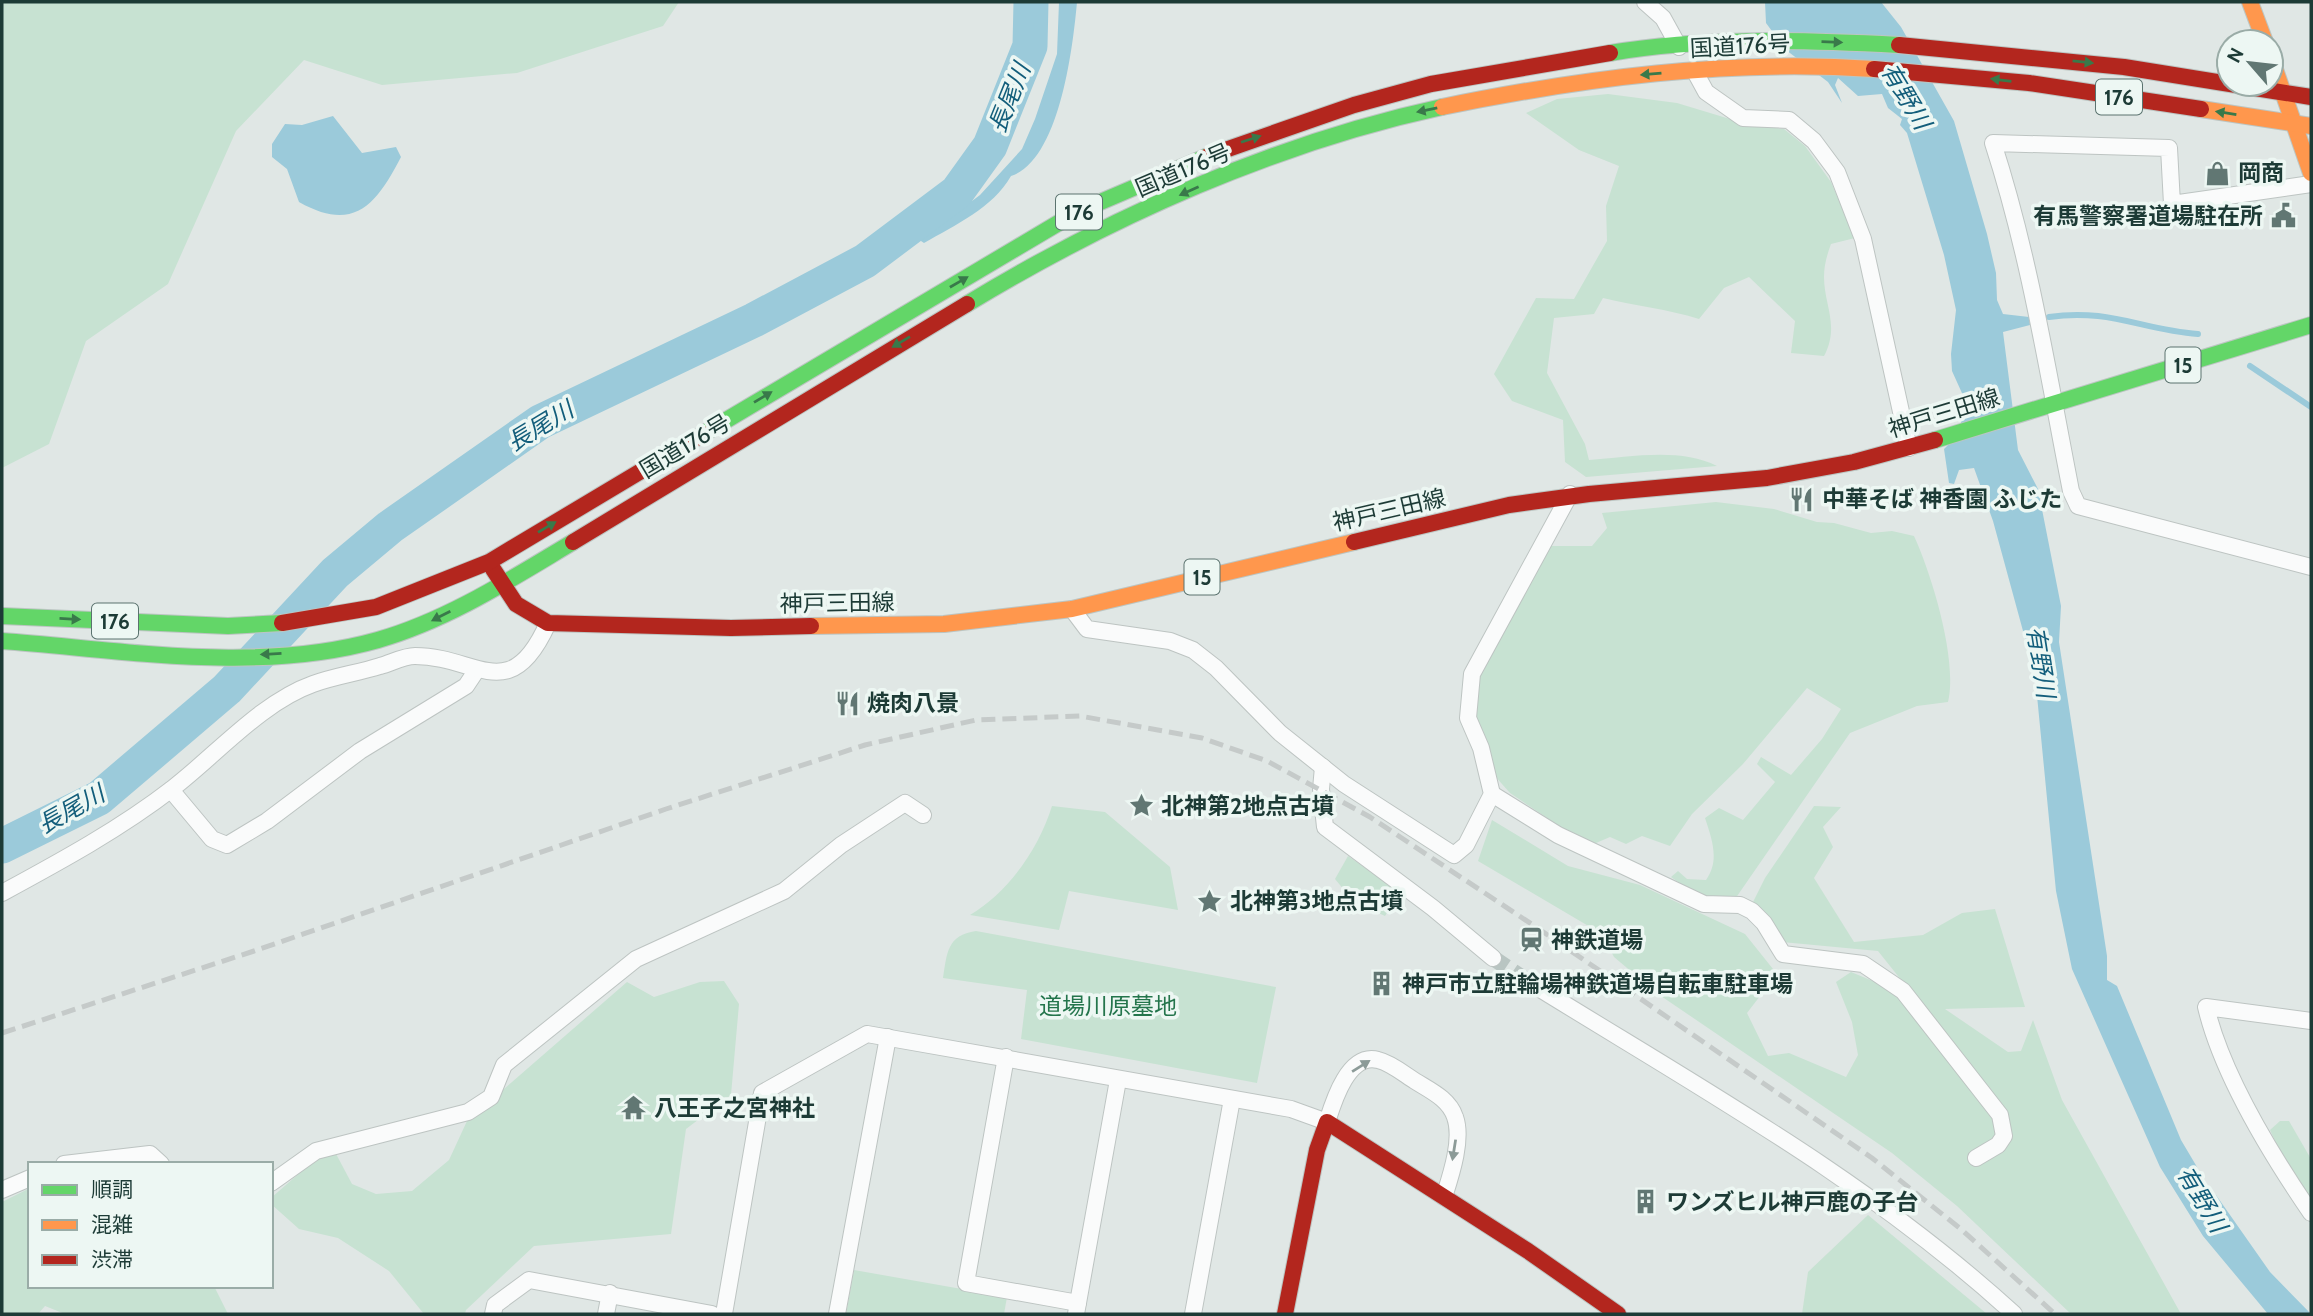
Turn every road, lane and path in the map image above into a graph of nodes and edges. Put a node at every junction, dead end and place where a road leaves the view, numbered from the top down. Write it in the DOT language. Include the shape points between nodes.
graph roads {
  1 [pos="1645,2"];
  2 [pos="2250,2"];
  3 [pos="2260,28"];
  4 [pos="1679,47"];
  5 [pos="1694,70"];
  6 [pos="2215,82"];
  7 [pos="2285,93"];
  8 [pos="2311,97"];
  9 [pos="2285,98"];
  10 [pos="2294,123"];
  11 [pos="2311,126"];
  12 [pos="2311,173"];
  13 [pos="2311,184"];
  14 [pos="2311,325"];
  15 [pos="2054,402"];
  16 [pos="1909,448"];
  17 [pos="1570,494"];
  18 [pos="489,562"];
  19 [pos="2311,567"];
  20 [pos="502,585"];
  21 [pos="1072,609"];
  22 [pos="2,616"];
  23 [pos="548,623"];
  24 [pos="3,644"];
  25 [pos="476,671"];
  26 [pos="1323,766"];
  27 [pos="170,790"];
  28 [pos="1492,794"];
  29 [pos="923,815"];
  30 [pos="2,893"];
  31 [pos="1493,958"];
  32 [pos="1532,985"];
  33 [pos="2311,1021"];
  34 [pos="888,1037"];
  35 [pos="1006,1057"];
  36 [pos="1118,1080"];
  37 [pos="1232,1099"];
  38 [pos="1327,1122"];
  39 [pos="1976,1158"];
  40 [pos="81,1162"];
  41 [pos="159,1162"];
  42 [pos="28,1179"];
  43 [pos="273,1182"];
  44 [pos="2,1190"];
  45 [pos="1444,1197"];
  46 [pos="2311,1213"];
  47 [pos="610,1293"];
  48 [pos="1077,1309"];
  49 [pos="493,1314"];
  50 [pos="607,1314"];
  51 [pos="712,1314"];
  52 [pos="724,1314"];
  53 [pos="837,1314"];
  54 [pos="1193,1314"];
  55 [pos="1285,1314"];
  56 [pos="1618,1314"];
  57 [pos="2014,1314"];
  1 -- 4 [label="street" via="1663,18"];
  2 -- 3 [label="main road"];
  4 -- 6 [label="main road, 国道176号 / 176, one-way" via="1826,41 1942,47"];
  18 -- 4 [label="main road, 国道176号 / 176, one-way" via="1077,212 1213,153 1431,84 1623,51"];
  10 -- 5 [label="main road, 国道176号 / 176, one-way" via="1944,73 1819,65"];
  5 -- 16 [label="street" via="1706,92 1742,118 1789,120 1814,141 1837,172 1863,239"];
  5 -- 20 [label="main road, 国道176号 / 176, one-way" via="1542,87 1416,113 1225,175 1046,256"];
  7 -- 8 [label="main road, 国道176号 / 176"];
  9 -- 10 [label="main road"];
  10 -- 11 [label="main road, 国道176号 / 176"];
  10 -- 12 [label="main road"];
  13 -- 15 [label="street" via="2172,204 2169,148 1993,144 2015,212"];
  14 -- 15 [label="main road, 神戸三田線 / 15"];
  15 -- 16 [label="main road, 神戸三田線 / 15"];
  15 -- 19 [label="street" via="2078,506"];
  16 -- 17 [label="main road, 神戸三田線 / 15" via="1779,477"];
  17 -- 21 [label="main road, 神戸三田線 / 15"];
  17 -- 28 [label="street" via="1472,674 1468,719"];
  18 -- 20 [label="main road, 神戸三田線 / 15"];
  22 -- 18 [label="main road, 国道176号 / 176, one-way" via="275,624 376,607"];
  20 -- 23 [label="main road, 神戸三田線 / 15" via="516,604"];
  20 -- 24 [label="main road, 国道176号 / 176, one-way" via="395,635 326,650 216,654"];
  21 -- 23 [label="main road, 神戸三田線 / 15" via="944,624 731,628"];
  21 -- 26 [label="street" via="1087,629 1171,642 1193,650 1280,733"];
  23 -- 25 [label="street" via="524,663 506,670"];
  25 -- 27 [label="street" via="413,656 313,684 279,699"];
  25 -- 27 [label="street" via="466,686 360,751 227,845 212,839"];
  26 -- 28 [label="street" via="1446,853 1458,854 1466,845"];
  26 -- 31 [label="street" via="1325,827"];
  27 -- 30 [label="street" via="62,862"];
  28 -- 39 [label="street" via="1558,835 1704,904 1740,905 1752,911 1783,954 1863,964 1903,991 2000,1115 2004,1136"];
  29 -- 43 [label="street" via="905,803 841,845 784,891 636,958 504,1065 491,1097 468,1112 316,1151"];
  32 -- 57 [label="street" via="1780,1135 1854,1186"];
  33 -- 46 [label="street" via="2206,1007 2213,1036 2248,1105"];
  34 -- 35 [label="street"];
  34 -- 52 [label="street" via="867,1034 762,1093"];
  34 -- 53 [label="street"];
  35 -- 36 [label="street"];
  35 -- 48 [label="street" via="966,1283"];
  36 -- 37 [label="street"];
  36 -- 48 [label="street"];
  37 -- 38 [label="street" via="1291,1109"];
  37 -- 54 [label="street"];
  38 -- 45 [label="main road"];
  38 -- 45 [label="street, one-way" via="1345,1079 1358,1065 1372,1059 1436,1094 1448,1104 1457,1129"];
  38 -- 55 [label="main road" via="1317,1150"];
  40 -- 41 [label="street" via="150,1154"];
  42 -- 44 [label="street"];
  45 -- 56 [label="main road"];
  47 -- 49 [label="street" via="528,1280 495,1305"];
  47 -- 50 [label="street"];
  47 -- 51 [label="street"];
}
